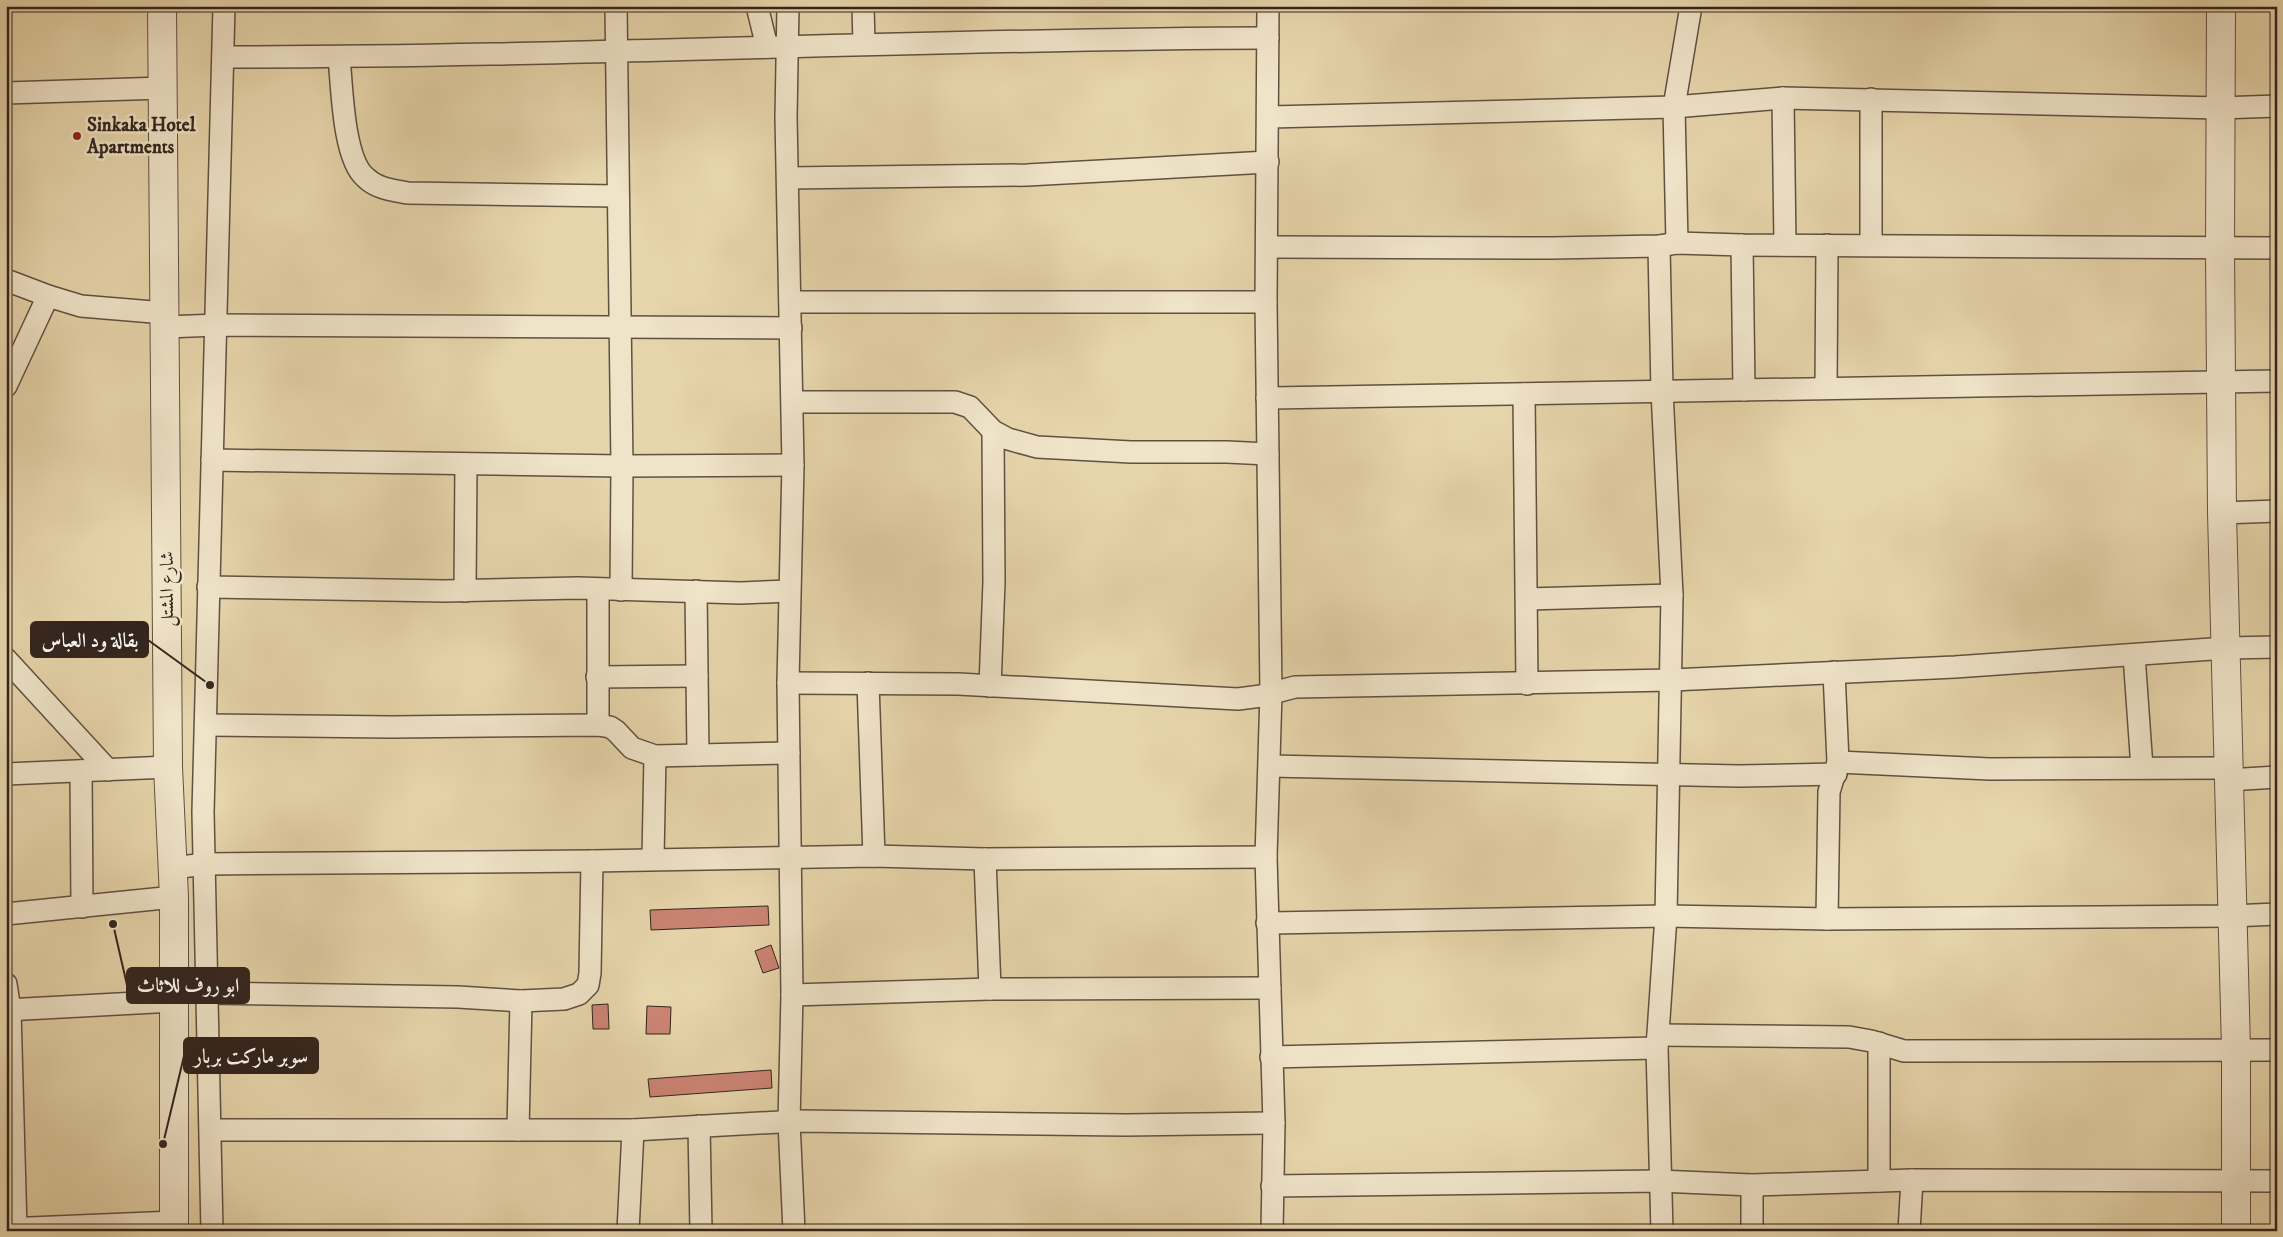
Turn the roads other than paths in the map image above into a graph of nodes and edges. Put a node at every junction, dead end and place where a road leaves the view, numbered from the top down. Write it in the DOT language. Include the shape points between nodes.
graph roads {
  1 [pos="162,6"];
  2 [pos="224,6"];
  3 [pos="616,6"];
  4 [pos="757,6"];
  5 [pos="788,6"];
  6 [pos="864,6"];
  7 [pos="1268,6"];
  8 [pos="1691,6"];
  9 [pos="2220,6"];
  10 [pos="1268,38"];
  11 [pos="864,44"];
  12 [pos="767,47"];
  13 [pos="788,47"];
  14 [pos="616,52"];
  15 [pos="223,57"];
  16 [pos="339,57"];
  17 [pos="163,88"];
  18 [pos="6,93"];
  19 [pos="1783,98"];
  20 [pos="1871,99"];
  21 [pos="2277,106"];
  22 [pos="1674,108"];
  23 [pos="2220,108"];
  24 [pos="1268,117"];
  25 [pos="1268,162"];
  26 [pos="788,178"];
  27 [pos="618,196"];
  28 [pos="1668,245"];
  29 [pos="1785,245"];
  30 [pos="1827,245"];
  31 [pos="1871,245"];
  32 [pos="1268,246"];
  33 [pos="1742,246"];
  34 [pos="2277,248"];
  35 [pos="2220,249"];
  36 [pos="6,280"];
  37 [pos="48,296"];
  38 [pos="790,302"];
  39 [pos="1266,302"];
  40 [pos="165,320"];
  41 [pos="217,325"];
  42 [pos="620,326"];
  43 [pos="791,328"];
  44 [pos="2277,381"];
  45 [pos="2222,382"];
  46 [pos="6,386"];
  47 [pos="1826,388"];
  48 [pos="1744,390"];
  49 [pos="1662,391"];
  50 [pos="1524,394"];
  51 [pos="1267,398"];
  52 [pos="793,402"];
  53 [pos="993,431"];
  54 [pos="1268,454"];
  55 [pos="212,460"];
  56 [pos="466,464"];
  57 [pos="793,465"];
  58 [pos="622,466"];
  59 [pos="2277,511"];
  60 [pos="2222,513"];
  61 [pos="208,587"];
  62 [pos="465,590"];
  63 [pos="598,590"];
  64 [pos="621,590"];
  65 [pos="696,592"];
  66 [pos="788,592"];
  67 [pos="1672,595"];
  68 [pos="1527,599"];
  69 [pos="2277,647"];
  70 [pos="2226,648"];
  71 [pos="2134,655"];
  72 [pos="6,659"];
  73 [pos="1834,672"];
  74 [pos="697,676"];
  75 [pos="598,677"];
  76 [pos="1672,680"];
  77 [pos="788,683"];
  78 [pos="868,683"];
  79 [pos="1527,684"];
  80 [pos="990,686"];
  81 [pos="1271,693"];
  82 [pos="206,724"];
  83 [pos="598,725"];
  84 [pos="789,753"];
  85 [pos="698,755"];
  86 [pos="656,756"];
  87 [pos="1270,766"];
  88 [pos="168,767"];
  89 [pos="1837,768"];
  90 [pos="2142,768"];
  91 [pos="108,770"];
  92 [pos="82,771"];
  93 [pos="6,774"];
  94 [pos="1670,774"];
  95 [pos="2228,774"];
  96 [pos="2277,777"];
  97 [pos="874,856"];
  98 [pos="1266,857"];
  99 [pos="653,858"];
  100 [pos="791,858"];
  101 [pos="985,859"];
  102 [pos="592,861"];
  103 [pos="205,864"];
  104 [pos="173,868"];
  105 [pos="174,897"];
  106 [pos="82,907"];
  107 [pos="6,914"];
  108 [pos="2277,914"];
  109 [pos="1666,916"];
  110 [pos="2232,916"];
  111 [pos="1827,918"];
  112 [pos="1267,923"];
  113 [pos="6,984"];
  114 [pos="1270,988"];
  115 [pos="990,989"];
  116 [pos="207,993"];
  117 [pos="792,995"];
  118 [pos="174,1001"];
  119 [pos="521,1001"];
  120 [pos="8,1010"];
  121 [pos="1657,1041"];
  122 [pos="1879,1043"];
  123 [pos="2236,1049"];
  124 [pos="2277,1050"];
  125 [pos="1271,1057"];
  126 [pos="789,1122"];
  127 [pos="1274,1123"];
  128 [pos="699,1126"];
  129 [pos="211,1130"];
  130 [pos="518,1130"];
  131 [pos="633,1130"];
  132 [pos="1912,1180"];
  133 [pos="1879,1181"];
  134 [pos="2277,1181"];
  135 [pos="1659,1182"];
  136 [pos="2235,1182"];
  137 [pos="1752,1185"];
  138 [pos="1272,1186"];
  139 [pos="174,1227"];
  140 [pos="11,1229"];
  141 [pos="212,1231"];
  142 [pos="628,1231"];
  143 [pos="701,1231"];
  144 [pos="794,1231"];
  145 [pos="1272,1231"];
  146 [pos="1662,1231"];
  147 [pos="1752,1231"];
  148 [pos="1909,1231"];
  149 [pos="2236,1231"];
  1 -- 17 [label="street, شارع المشتل"];
  2 -- 15 [label="street"];
  3 -- 14 [label="street"];
  4 -- 12 [label="street"];
  5 -- 13 [label="street"];
  6 -- 11 [label="street"];
  7 -- 10 [label="street"];
  8 -- 22 [label="street"];
  9 -- 23 [label="street"];
  10 -- 11 [label="street"];
  10 -- 24 [label="street"];
  11 -- 13 [label="street"];
  12 -- 13 [label="street"];
  12 -- 14 [label="street"];
  13 -- 26 [label="street"];
  14 -- 16 [label="street"];
  14 -- 27 [label="street"];
  15 -- 16 [label="street"];
  15 -- 41 [label="street"];
  16 -- 27 [label="street" via="347,137 363,176 380,188 408,193"];
  17 -- 18 [label="street"];
  17 -- 40 [label="street, شارع المشتل"];
  19 -- 20 [label="street"];
  19 -- 22 [label="street"];
  19 -- 29 [label="street"];
  20 -- 23 [label="street"];
  20 -- 31 [label="street"];
  21 -- 23 [label="street"];
  22 -- 24 [label="street"];
  22 -- 28 [label="street"];
  23 -- 35 [label="street"];
  24 -- 25 [label="street"];
  25 -- 26 [label="street" via="1027,175"];
  25 -- 32 [label="street"];
  26 -- 38 [label="street"];
  27 -- 42 [label="street"];
  28 -- 32 [label="street"];
  28 -- 33 [label="street"];
  28 -- 49 [label="street"];
  29 -- 30 [label="street"];
  29 -- 33 [label="street"];
  30 -- 31 [label="street"];
  30 -- 47 [label="street"];
  31 -- 35 [label="street"];
  32 -- 39 [label="street"];
  33 -- 48 [label="street"];
  34 -- 35 [label="street"];
  35 -- 45 [label="street"];
  36 -- 37 [label="street"];
  37 -- 40 [label="street" via="81,306"];
  37 -- 46 [label="street"];
  38 -- 39 [label="street"];
  38 -- 43 [label="street"];
  39 -- 51 [label="street"];
  40 -- 41 [label="street"];
  40 -- 88 [label="street, شارع المشتل"];
  41 -- 42 [label="street"];
  41 -- 55 [label="street"];
  42 -- 43 [label="street"];
  42 -- 58 [label="street"];
  43 -- 52 [label="street"];
  44 -- 45 [label="street"];
  45 -- 47 [label="street"];
  45 -- 60 [label="street"];
  47 -- 48 [label="street"];
  48 -- 49 [label="street"];
  49 -- 50 [label="street"];
  49 -- 67 [label="street"];
  50 -- 51 [label="street"];
  50 -- 68 [label="street"];
  51 -- 54 [label="street"];
  52 -- 53 [label="street" via="955,402 970,407"];
  52 -- 57 [label="street"];
  53 -- 54 [label="street" via="1037,447"];
  53 -- 80 [label="street" via="994,574"];
  54 -- 81 [label="street"];
  55 -- 56 [label="street"];
  55 -- 61 [label="street"];
  56 -- 58 [label="street"];
  56 -- 62 [label="street"];
  57 -- 58 [label="street"];
  57 -- 66 [label="street"];
  58 -- 64 [label="street"];
  59 -- 60 [label="street"];
  60 -- 70 [label="street"];
  61 -- 62 [label="street"];
  61 -- 82 [label="street"];
  62 -- 63 [label="street"];
  63 -- 64 [label="street"];
  63 -- 75 [label="street"];
  64 -- 65 [label="street"];
  65 -- 66 [label="street"];
  65 -- 74 [label="street"];
  66 -- 77 [label="street"];
  67 -- 68 [label="street"];
  67 -- 76 [label="street"];
  68 -- 79 [label="street"];
  69 -- 70 [label="street"];
  70 -- 71 [label="street"];
  70 -- 95 [label="street"];
  71 -- 73 [label="street"];
  71 -- 90 [label="street"];
  72 -- 91 [label="street"];
  73 -- 76 [label="street"];
  73 -- 89 [label="street"];
  74 -- 75 [label="street"];
  74 -- 85 [label="street"];
  75 -- 83 [label="street"];
  76 -- 79 [label="street"];
  76 -- 94 [label="street"];
  77 -- 78 [label="street"];
  77 -- 84 [label="street"];
  78 -- 80 [label="street"];
  78 -- 97 [label="street"];
  79 -- 81 [label="street" via="1295,687"];
  80 -- 81 [label="street" via="1197,698 1251,698"];
  81 -- 87 [label="street"];
  82 -- 83 [label="street" via="392,727"];
  82 -- 103 [label="street"];
  83 -- 86 [label="street" via="616,731 632,748"];
  84 -- 85 [label="street"];
  84 -- 100 [label="street"];
  85 -- 86 [label="street"];
  86 -- 99 [label="street"];
  87 -- 94 [label="street"];
  87 -- 98 [label="street"];
  88 -- 91 [label="street"];
  88 -- 104 [label="street, شارع المشتل"];
  89 -- 90 [label="street"];
  89 -- 94 [label="street" via="1738,776"];
  89 -- 111 [label="street" via="1829,792"];
  90 -- 95 [label="street"];
  91 -- 92 [label="street"];
  92 -- 93 [label="street"];
  92 -- 106 [label="street"];
  94 -- 109 [label="street"];
  95 -- 96 [label="street"];
  95 -- 110 [label="street"];
  97 -- 100 [label="street"];
  97 -- 101 [label="street"];
  98 -- 101 [label="street"];
  98 -- 112 [label="street"];
  99 -- 100 [label="street"];
  99 -- 102 [label="street"];
  100 -- 117 [label="street"];
  101 -- 115 [label="street"];
  102 -- 103 [label="street"];
  102 -- 119 [label="street" via="588,985 579,994 564,999"];
  103 -- 104 [label="street"];
  103 -- 116 [label="street"];
  104 -- 105 [label="street, شارع المشتل"];
  105 -- 106 [label="street"];
  105 -- 118 [label="street, شارع المشتل"];
  106 -- 107 [label="street"];
  108 -- 110 [label="street"];
  109 -- 111 [label="street"];
  109 -- 112 [label="street"];
  109 -- 121 [label="street"];
  110 -- 111 [label="street"];
  110 -- 123 [label="street"];
  112 -- 114 [label="street"];
  113 -- 120 [label="street"];
  114 -- 115 [label="street"];
  114 -- 125 [label="street"];
  115 -- 117 [label="street"];
  116 -- 119 [label="street"];
  116 -- 129 [label="street"];
  117 -- 126 [label="street"];
  118 -- 120 [label="street"];
  118 -- 139 [label="street, شارع المشتل"];
  119 -- 130 [label="street"];
  120 -- 140 [label="street"];
  121 -- 122 [label="street" via="1849,1037"];
  121 -- 125 [label="street"];
  121 -- 135 [label="street"];
  122 -- 123 [label="street" via="1904,1050"];
  122 -- 133 [label="street"];
  123 -- 124 [label="street"];
  123 -- 136 [label="street"];
  125 -- 127 [label="street"];
  126 -- 127 [label="street"];
  126 -- 128 [label="street"];
  126 -- 144 [label="street"];
  127 -- 138 [label="street"];
  128 -- 131 [label="street"];
  128 -- 143 [label="street"];
  129 -- 130 [label="street"];
  129 -- 141 [label="street"];
  130 -- 131 [label="street"];
  131 -- 142 [label="street"];
  132 -- 133 [label="street"];
  132 -- 136 [label="street"];
  132 -- 148 [label="street"];
  133 -- 137 [label="street"];
  134 -- 136 [label="street"];
  135 -- 137 [label="street"];
  135 -- 138 [label="street"];
  135 -- 146 [label="street"];
  136 -- 149 [label="street"];
  137 -- 147 [label="street"];
  138 -- 145 [label="street"];
  139 -- 140 [label="street"];
}
